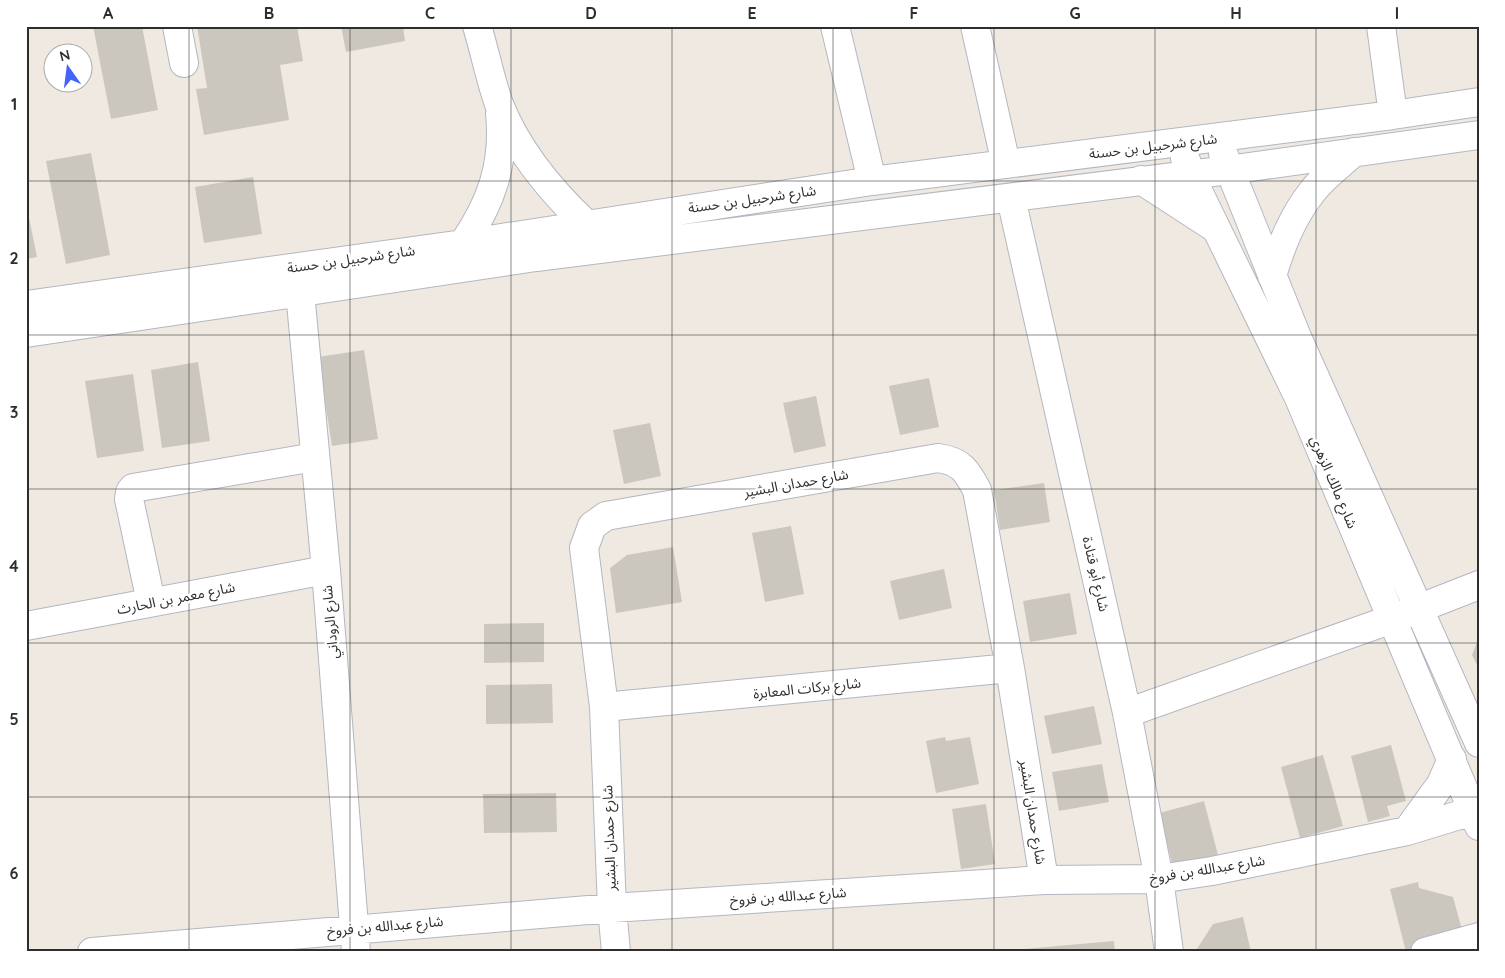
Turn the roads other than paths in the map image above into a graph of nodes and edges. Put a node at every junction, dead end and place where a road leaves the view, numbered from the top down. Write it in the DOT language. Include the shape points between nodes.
graph roads {
  1 [pos="177,26"];
  2 [pos="478,26"];
  3 [pos="835,26"];
  4 [pos="975,26"];
  5 [pos="1381,26"];
  6 [pos="184,63"];
  7 [pos="1479,102"];
  8 [pos="500,104"];
  9 [pos="1392,115"];
  10 [pos="1479,135"];
  11 [pos="1218,138"];
  12 [pos="1180,142"];
  13 [pos="1354,152"];
  14 [pos="1006,164"];
  15 [pos="1229,170"];
  16 [pos="1191,175"];
  17 [pos="1141,180"];
  18 [pos="872,181"];
  19 [pos="1011,198"];
  20 [pos="586,224"];
  21 [pos="1216,228"];
  22 [pos="463,244"];
  23 [pos="1272,276"];
  24 [pos="300,292"];
  25 [pos="26,305"];
  26 [pos="26,333"];
  27 [pos="316,457"];
  28 [pos="326,570"];
  29 [pos="1479,585"];
  30 [pos="151,602"];
  31 [pos="1419,608"];
  32 [pos="1392,619"];
  33 [pos="26,626"];
  34 [pos="1010,668"];
  35 [pos="604,707"];
  36 [pos="1127,713"];
  37 [pos="1479,744"];
  38 [pos="1452,759"];
  39 [pos="1476,815"];
  40 [pos="1407,831"];
  41 [pos="1159,879"];
  42 [pos="1044,880"];
  43 [pos="612,908"];
  44 [pos="1479,937"];
  45 [pos="355,940"];
  46 [pos="92,952"];
  47 [pos="616,952"];
  48 [pos="1168,952"];
  49 [pos="1425,952"];
  1 -- 6 [label="street"];
  2 -- 8 [label="street"];
  3 -- 18 [label="street"];
  4 -- 14 [label="street"];
  5 -- 9 [label="street"];
  7 -- 9 [label="street, شارع شرحبيل بن حسنة"];
  8 -- 20 [label="street" via="527,157 564,203"];
  8 -- 22 [label="street" via="502,129 496,178 481,216"];
  9 -- 11 [label="street, شارع شرحبيل بن حسنة"];
  10 -- 13 [label="street, شارع شرحبيل بن حسنة"];
  11 -- 12 [label="street, شارع شرحبيل بن حسنة"];
  11 -- 15 [label="street, شارع مالك الزهري"];
  12 -- 14 [label="street, شارع شرحبيل بن حسنة"];
  12 -- 16 [label="street, شارع مالك الزهري"];
  13 -- 15 [label="street, شارع شرحبيل بن حسنة"];
  13 -- 23 [label="street" via="1312,191 1296,215"];
  14 -- 18 [label="street, شارع شرحبيل بن حسنة"];
  15 -- 16 [label="street, شارع شرحبيل بن حسنة"];
  15 -- 23 [label="street, شارع مالك الزهري"];
  16 -- 17 [label="street, شارع شرحبيل بن حسنة"];
  16 -- 21 [label="street, شارع مالك الزهري"];
  17 -- 19 [label="street, شارع شرحبيل بن حسنة"];
  17 -- 21 [label="street"];
  18 -- 20 [label="street, شارع شرحبيل بن حسنة"];
  19 -- 24 [label="street, شارع شرحبيل بن حسنة" via="536,257"];
  19 -- 36 [label="street, شارع أبو قتادة"];
  20 -- 22 [label="street, شارع شرحبيل بن حسنة"];
  21 -- 32 [label="street, شارع مالك الزهري" via="1299,398"];
  22 -- 25 [label="street, شارع شرحبيل بن حسنة"];
  23 -- 31 [label="street, شارع مالك الزهري"];
  24 -- 26 [label="street, شارع شرحبيل بن حسنة"];
  24 -- 27 [label="street, شارع الروداني"];
  27 -- 28 [label="street, شارع الروداني"];
  27 -- 30 [label="street" via="133,488 129,499"];
  28 -- 30 [label="street, شارع معمر بن الحارث"];
  28 -- 45 [label="street, شارع الروداني"];
  29 -- 31 [label="street"];
  30 -- 33 [label="street, شارع معمر بن الحارث"];
  31 -- 32 [label="street"];
  31 -- 37 [label="street, شارع مالك الزهري"];
  32 -- 36 [label="street"];
  32 -- 38 [label="street, شارع مالك الزهري"];
  34 -- 35 [label="street, شارع بركات المعابرة"];
  34 -- 35 [label="street, شارع حمدان البشير" via="977,490 962,467 951,460 938,458 606,516 592,526 584,548"];
  34 -- 42 [label="street, شارع حمدان البشير"];
  35 -- 43 [label="street, شارع حمدان البشير"];
  36 -- 41 [label="street, شارع أبو قتادة"];
  38 -- 39 [label="street, شارع مالك الزهري"];
  38 -- 40 [label="street" via="1441,784"];
  39 -- 40 [label="street, شارع عبدالله بن فروخ"];
  40 -- 41 [label="street, شارع عبدالله بن فروخ"];
  41 -- 42 [label="street, شارع عبدالله بن فروخ"];
  41 -- 48 [label="street, شارع أبو قتادة"];
  42 -- 43 [label="street, شارع عبدالله بن فروخ"];
  43 -- 45 [label="street, شارع عبدالله بن فروخ"];
  43 -- 47 [label="street, شارع حمدان البشير"];
  44 -- 49 [label="street"];
  45 -- 46 [label="street, شارع عبدالله بن فروخ"];
}
